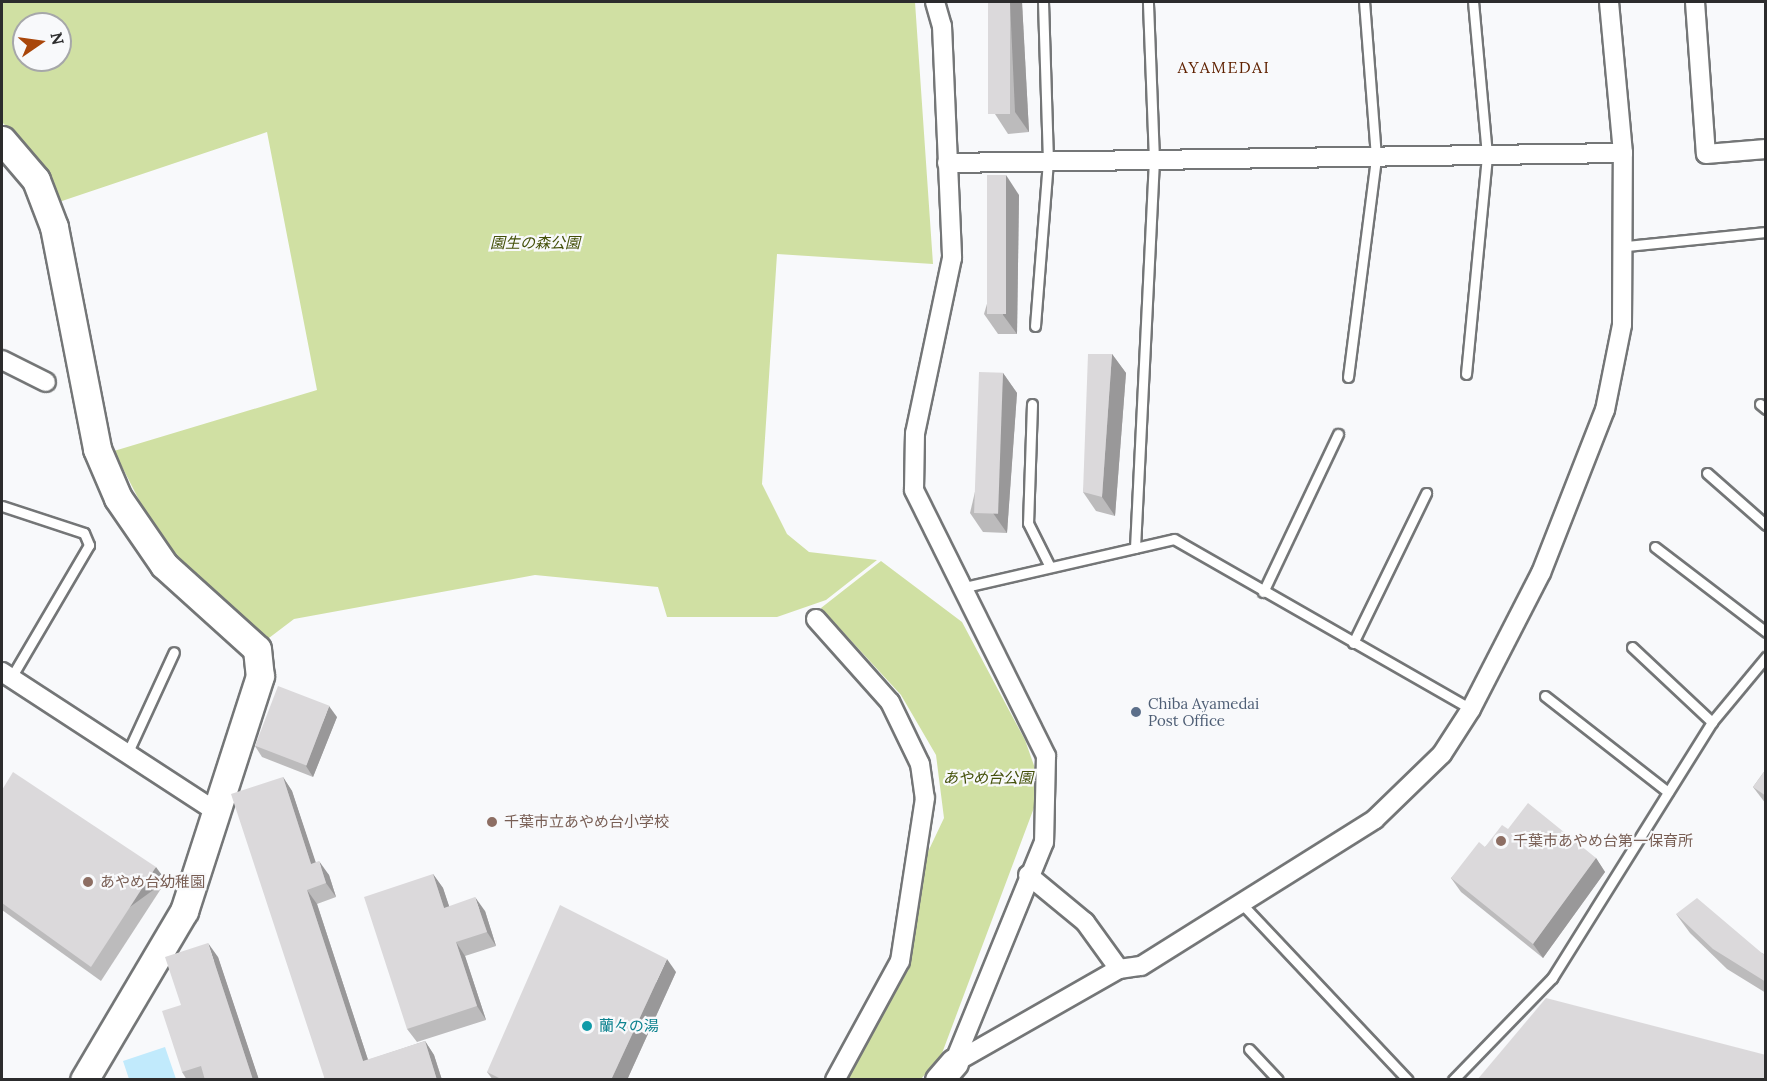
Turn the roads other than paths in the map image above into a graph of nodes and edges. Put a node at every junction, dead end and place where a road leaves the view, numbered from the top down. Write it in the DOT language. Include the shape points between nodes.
graph roads {
  1 [pos="935,2"];
  2 [pos="1043,2"];
  3 [pos="1148,2"];
  4 [pos="1364,2"];
  5 [pos="1473,2"];
  6 [pos="1613,2"];
  7 [pos="1695,2"];
  8 [pos="2,140"];
  9 [pos="1766,149"];
  10 [pos="1623,153"];
  11 [pos="1487,155"];
  12 [pos="1376,157"];
  13 [pos="1154,160"];
  14 [pos="1048,161"];
  15 [pos="947,163"];
  16 [pos="1766,232"];
  17 [pos="1626,246"];
  18 [pos="1035,326"];
  19 [pos="2,360"];
  20 [pos="1466,374"];
  21 [pos="1348,377"];
  22 [pos="46,382"];
  23 [pos="1032,404"];
  24 [pos="1338,434"];
  25 [pos="1707,473"];
  26 [pos="1426,493"];
  27 [pos="2,506"];
  28 [pos="1766,525"];
  29 [pos="1655,547"];
  30 [pos="1135,548"];
  31 [pos="1050,567"];
  32 [pos="965,587"];
  33 [pos="1263,592"];
  34 [pos="816,619"];
  35 [pos="1766,632"];
  36 [pos="1353,643"];
  37 [pos="1632,647"];
  38 [pos="174,652"];
  39 [pos="1766,657"];
  40 [pos="6,675"];
  41 [pos="1545,696"];
  42 [pos="1471,709"];
  43 [pos="1712,722"];
  44 [pos="127,754"];
  45 [pos="1668,792"];
  46 [pos="218,813"];
  47 [pos="1028,875"];
  48 [pos="1242,903"];
  49 [pos="1119,969"];
  50 [pos="1249,1049"];
  51 [pos="946,1071"];
  52 [pos="84,1080"];
  53 [pos="835,1080"];
  54 [pos="1278,1080"];
  55 [pos="1408,1080"];
  56 [pos="1453,1080"];
  1 -- 15 [label="street" via="942,26"];
  2 -- 14 [label="lane"];
  3 -- 13 [label="lane"];
  4 -- 12 [label="lane"];
  5 -- 11 [label="lane"];
  6 -- 10 [label="street"];
  7 -- 9 [label="street" via="1706,154"];
  8 -- 46 [label="street" via="36,180 54,227 98,449 118,498 164,566 257,649 260,676"];
  10 -- 11 [label="street"];
  10 -- 17 [label="street"];
  11 -- 12 [label="street"];
  11 -- 20 [label="lane"];
  12 -- 13 [label="street"];
  12 -- 21 [label="lane"];
  13 -- 14 [label="street"];
  13 -- 30 [label="lane"];
  14 -- 15 [label="street"];
  14 -- 18 [label="lane"];
  15 -- 32 [label="street" via="952,258 915,433 914,490"];
  16 -- 17 [label="lane"];
  17 -- 42 [label="street" via="1622,325 1605,410 1541,573"];
  19 -- 22 [label="street"];
  23 -- 31 [label="lane" via="1028,523"];
  24 -- 33 [label="lane"];
  25 -- 28 [label="lane"];
  26 -- 36 [label="lane"];
  27 -- 40 [label="lane" via="84,533 89,545"];
  29 -- 35 [label="lane"];
  30 -- 31 [label="lane"];
  30 -- 33 [label="lane" via="1174,539"];
  31 -- 32 [label="lane"];
  32 -- 47 [label="street" via="1046,756 1044,842"];
  33 -- 36 [label="lane"];
  34 -- 53 [label="street" via="890,702 920,764 925,798 900,961"];
  36 -- 42 [label="lane"];
  37 -- 43 [label="lane"];
  38 -- 44 [label="lane"];
  39 -- 43 [label="lane"];
  40 -- 44 [label="street"];
  41 -- 45 [label="lane"];
  42 -- 48 [label="street" via="1442,754 1375,819"];
  43 -- 45 [label="lane"];
  44 -- 46 [label="street"];
  45 -- 56 [label="lane" via="1552,978"];
  46 -- 52 [label="street" via="184,911"];
  47 -- 49 [label="street" via="1085,922"];
  47 -- 51 [label="street"];
  48 -- 49 [label="street" via="1141,966"];
  48 -- 55 [label="lane"];
  49 -- 51 [label="street"];
  50 -- 54 [label="lane"];
}
